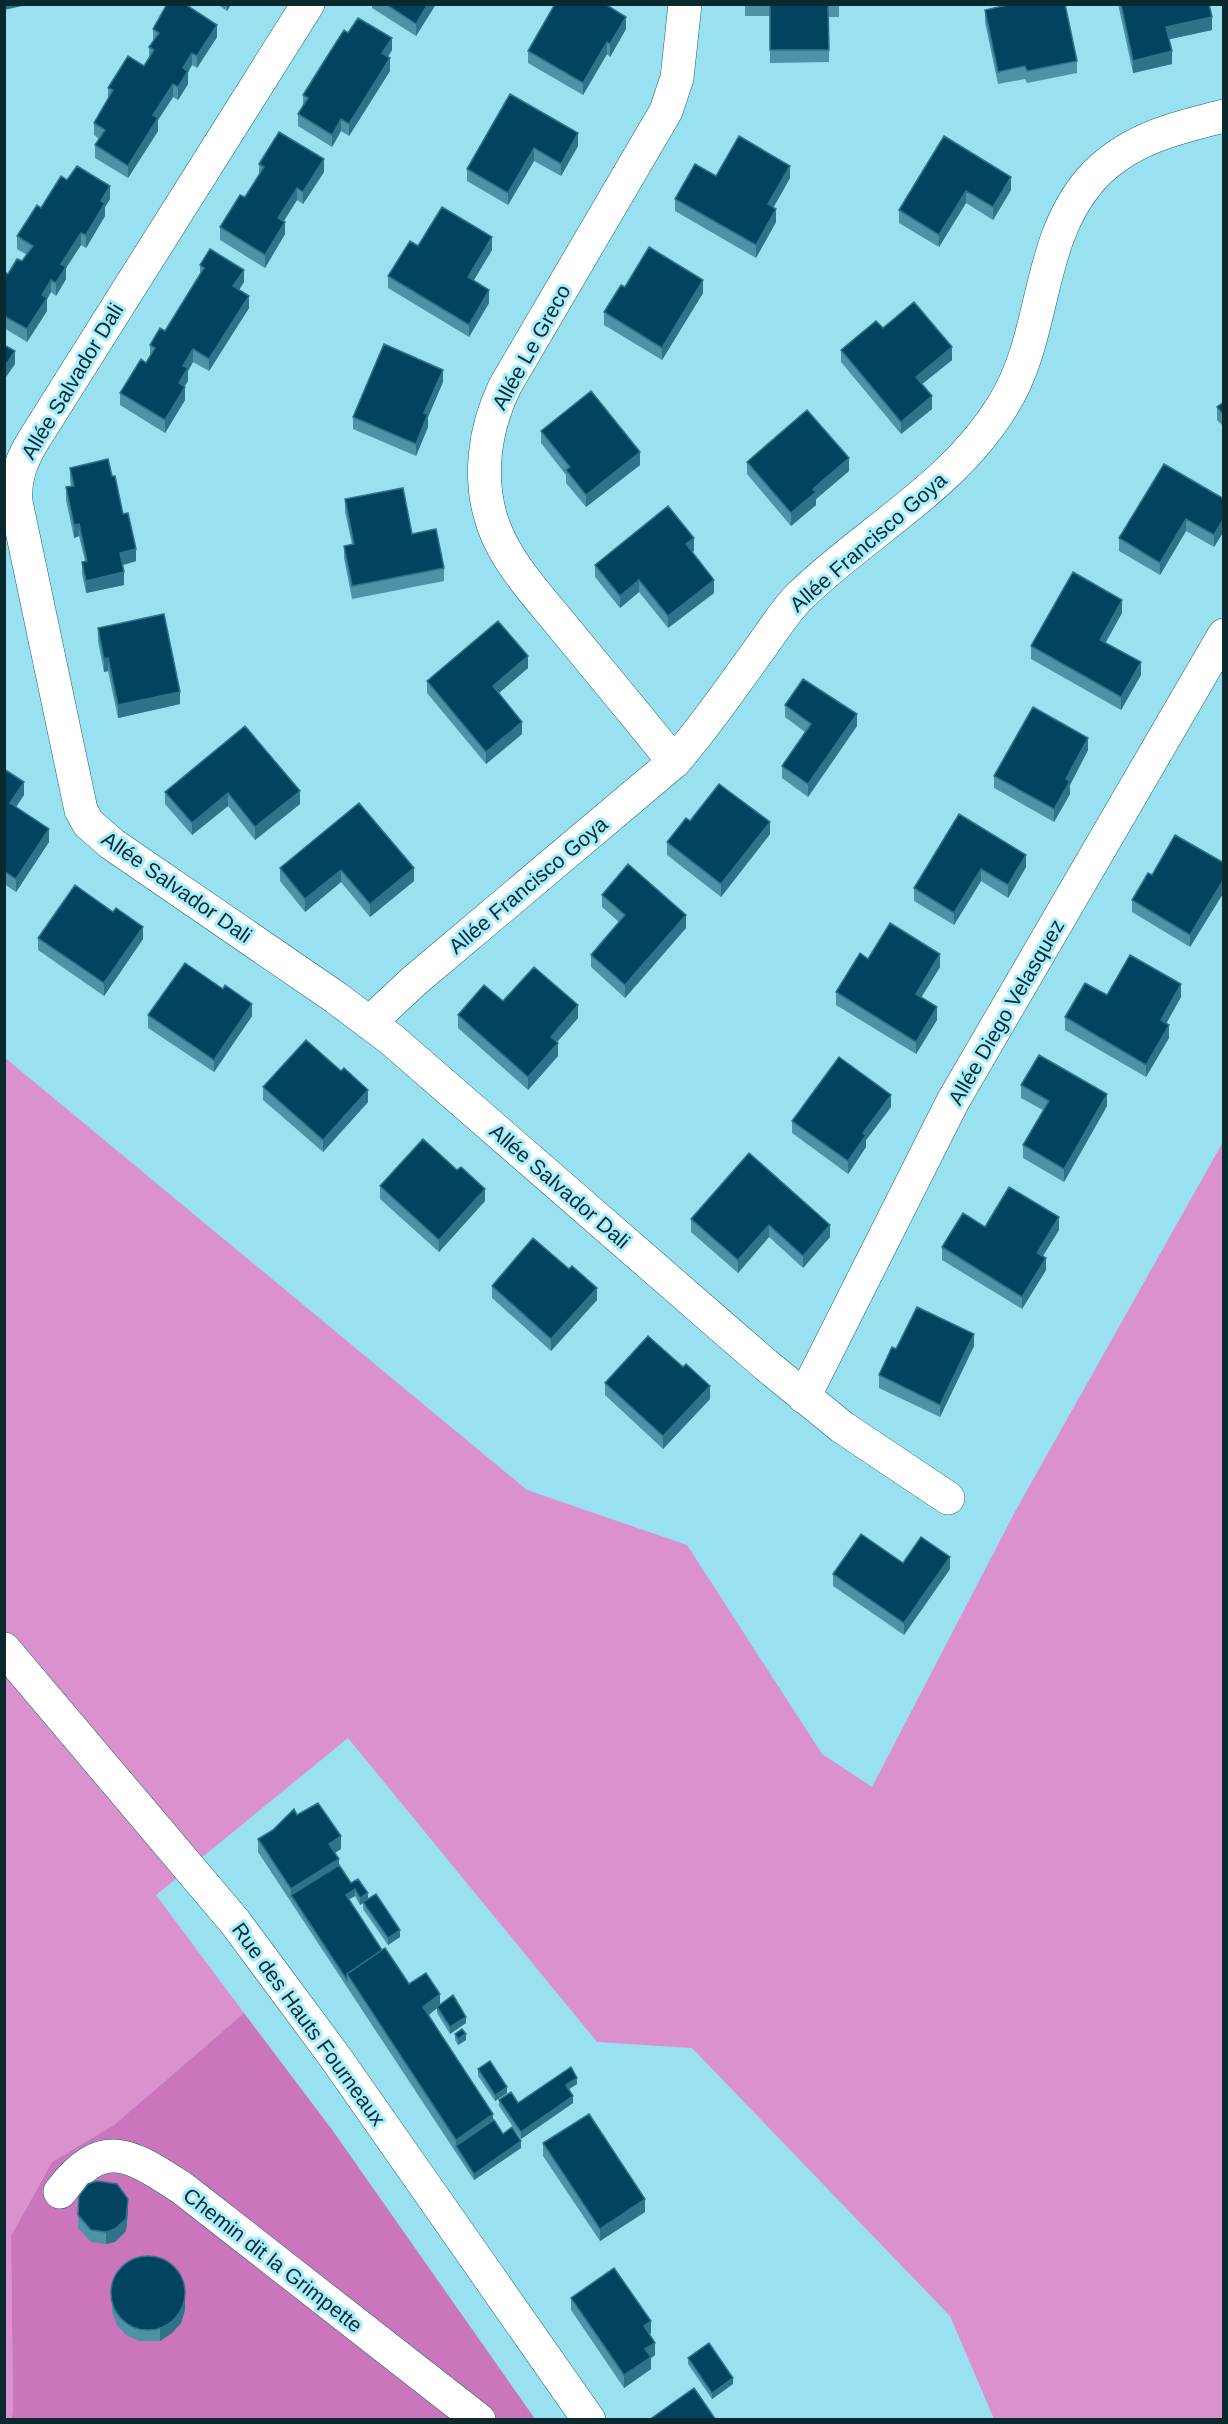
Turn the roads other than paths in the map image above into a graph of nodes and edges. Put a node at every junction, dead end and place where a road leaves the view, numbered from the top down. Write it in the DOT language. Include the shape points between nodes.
graph roads {
  1 [pos="308,4"];
  2 [pos="685,4"];
  3 [pos="1224,117"];
  4 [pos="1224,635"];
  5 [pos="674,762"];
  6 [pos="369,1023"];
  7 [pos="804,1397"];
  8 [pos="948,1498"];
  9 [pos="4,1648"];
  10 [pos="60,2192"];
  11 [pos="479,2420"];
  12 [pos="589,2420"];
  1 -- 6 [label="street, Allée Salvador Dali" via="33,441 18,471 15,487 77,798 88,823 112,844"];
  2 -- 5 [label="street, Allée Le Greco" via="677,78 666,111 506,386 491,418 485,460 489,507 503,547 529,585"];
  3 -- 5 [label="street, Allée Francisco Goya" via="1166,131 1127,148 1078,195 1060,228 1024,360 993,420 951,470 798,598"];
  4 -- 7 [label="street, Allée Diego Velasquez" via="953,1101"];
  5 -- 6 [label="street, Allée Francisco Goya"];
  6 -- 7 [label="street, Allée Salvador Dali"];
  7 -- 8 [label="street, Allée Salvador Dali"];
  9 -- 12 [label="street, Rue des Hauts Fourneaux" via="235,1922 335,2057"];
  10 -- 11 [label="street, Chemin dit la Grimpette" via="83,2166 99,2157 114,2156 144,2164 182,2188"];
}
